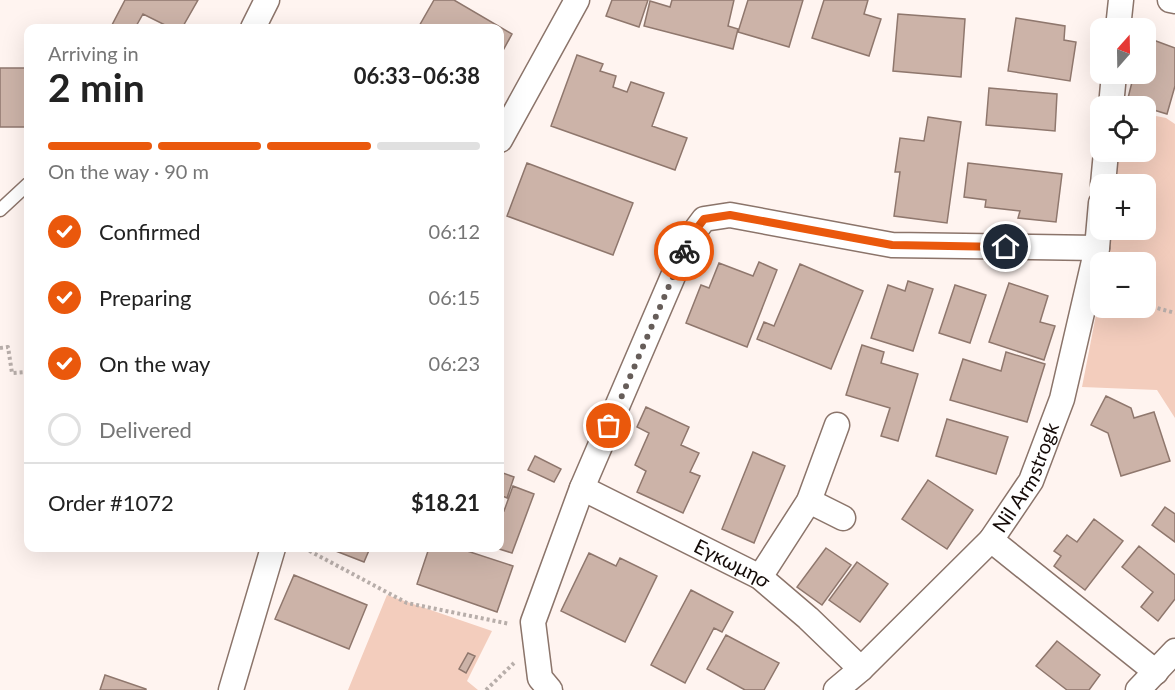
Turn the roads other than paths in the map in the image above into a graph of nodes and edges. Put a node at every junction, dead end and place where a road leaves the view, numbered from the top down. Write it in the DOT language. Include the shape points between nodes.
graph roads {
  1 [pos="267,0"];
  2 [pos="578,0"];
  3 [pos="1121,0"];
  4 [pos="1170,0"];
  5 [pos="1175,1"];
  6 [pos="1119,18"];
  7 [pos="255,24"];
  8 [pos="504,133"];
  9 [pos="24,188"];
  10 [pos="0,210"];
  11 [pos="1097,240"];
  12 [pos="1096,248"];
  13 [pos="837,425"];
  14 [pos="582,488"];
  15 [pos="808,501"];
  16 [pos="843,518"];
  17 [pos="991,540"];
  18 [pos="272,552"];
  19 [pos="760,577"];
  20 [pos="1175,651"];
  21 [pos="861,669"];
  22 [pos="1156,672"];
  23 [pos="231,690"];
  24 [pos="550,690"];
  25 [pos="836,690"];
  26 [pos="1138,690"];
  1 -- 7 [label="street"];
  2 -- 8 [label="street"];
  3 -- 6 [label="street"];
  4 -- 5 [label="street"];
  9 -- 10 [label="lane"];
  11 -- 12 [label="street, Nil Armstrogk"];
  12 -- 14 [label="street" via="892,245 730,215 704,219 689,239"];
  12 -- 17 [label="street, Nil Armstrogk" via="1062,399 1030,481"];
  13 -- 15 [label="street"];
  14 -- 19 [label="street, Εγκωμησ"];
  14 -- 24 [label="street" via="533,622 540,678"];
  15 -- 16 [label="street"];
  15 -- 19 [label="street"];
  17 -- 21 [label="street, Nil Armstrogk"];
  17 -- 22 [label="street"];
  18 -- 23 [label="street"];
  19 -- 21 [label="street, Εγκωμησ"];
  20 -- 22 [label="street"];
  21 -- 25 [label="street, Nil Armstrogk"];
  22 -- 26 [label="street"];
}
